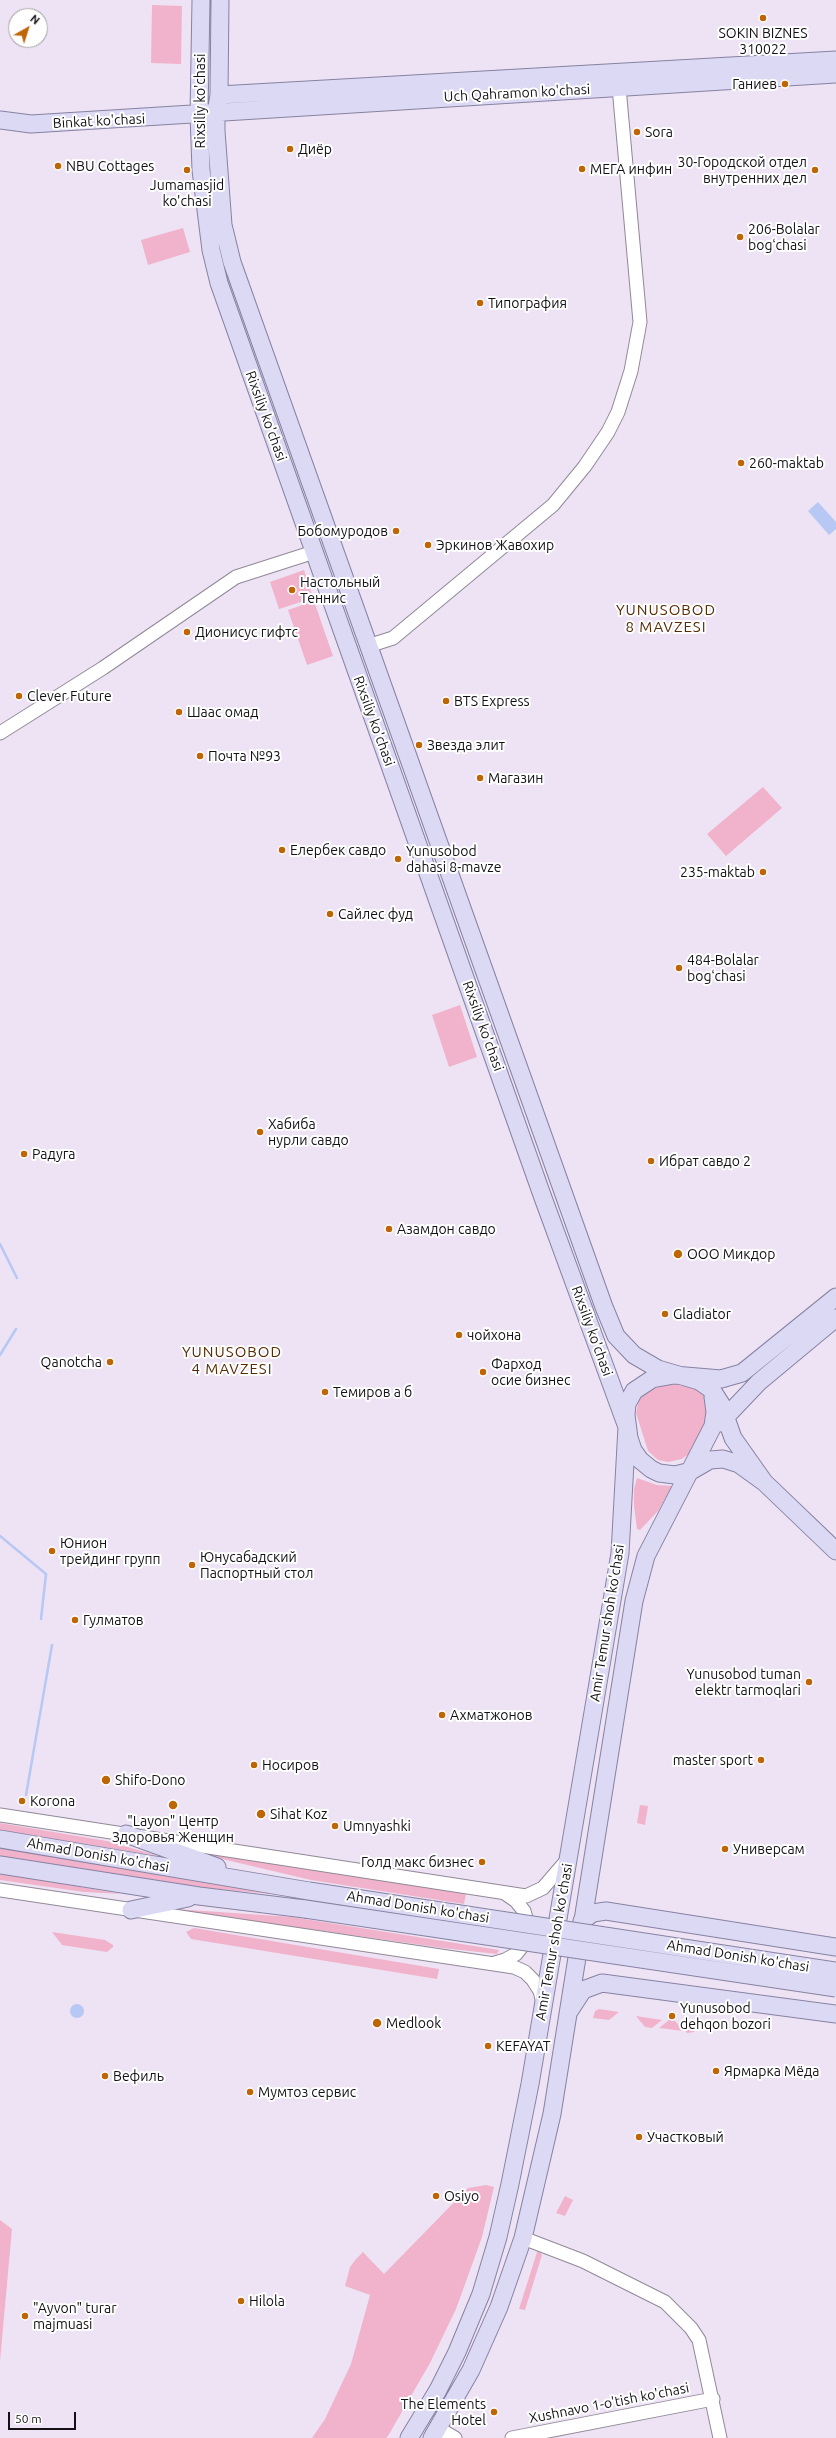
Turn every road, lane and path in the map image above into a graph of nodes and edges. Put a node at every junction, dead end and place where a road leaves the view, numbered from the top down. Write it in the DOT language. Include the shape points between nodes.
graph roads {
  1 [pos="201,0"];
  2 [pos="220,0"];
  3 [pos="836,60"];
  4 [pos="836,74"];
  5 [pos="496,87"];
  6 [pos="619,87"];
  7 [pos="219,95"];
  8 [pos="216,112"];
  9 [pos="199,114"];
  10 [pos="0,120"];
  11 [pos="242,293"];
  12 [pos="224,299"];
  13 [pos="314,552"];
  14 [pos="368,646"];
  15 [pos="390,709"];
  16 [pos="372,715"];
  17 [pos="0,733"];
  18 [pos="580,1243"];
  19 [pos="562,1249"];
  20 [pos="836,1297"];
  21 [pos="836,1318"];
  22 [pos="680,1375"];
  23 [pos="706,1385"];
  24 [pos="726,1415"];
  25 [pos="627,1427"];
  26 [pos="709,1435"];
  27 [pos="691,1471"];
  28 [pos="764,1482"];
  29 [pos="836,1551"];
  30 [pos="584,1762"];
  31 [pos="607,1768"];
  32 [pos="0,1815"];
  33 [pos="126,1834"];
  34 [pos="0,1839"];
  35 [pos="568,1858"];
  36 [pos="0,1865"];
  37 [pos="258,1882"];
  38 [pos="0,1890"];
  39 [pos="500,1892"];
  40 [pos="199,1896"];
  41 [pos="131,1910"];
  42 [pos="582,1921"];
  43 [pos="836,1947"];
  44 [pos="493,1963"];
  45 [pos="836,1971"];
  46 [pos="836,1988"];
  47 [pos="543,2003"];
  48 [pos="836,2014"];
  49 [pos="566,2017"];
  50 [pos="523,2238"];
  51 [pos="712,2399"];
  52 [pos="435,2433"];
  53 [pos="409,2438"];
  54 [pos="455,2438"];
  55 [pos="512,2438"];
  56 [pos="720,2438"];
  1 -- 9 [label="main road, Rixsiliy ko'chasi"];
  2 -- 7 [label="main road, Rixsiliy ko'chasi"];
  3 -- 5 [label="main road, Uch Qahramon ko'chasi"];
  4 -- 6 [label="main road, Uch Qahramon ko'chasi"];
  5 -- 6 [label="main road, Uch Qahramon ko'chasi"];
  5 -- 7 [label="main road, Uch Qahramon ko'chasi"];
  5 -- 8 [label="main road, Uch Qahramon ko'chasi"];
  6 -- 14 [label="street" via="640,322 631,371 618,412 589,461 553,505 393,638"];
  7 -- 8 [label="main road, Rixsiliy ko'chasi"];
  7 -- 9 [label="main road"];
  8 -- 9 [label="main road, Uch Qahramon ko'chasi"];
  8 -- 11 [label="main road, Rixsiliy ko'chasi" via="223,225"];
  9 -- 10 [label="main road, Binkat ko'chasi" via="31,124"];
  9 -- 12 [label="main road, Rixsiliy ko'chasi" via="205,212 211,250"];
  11 -- 12 [label="main road" via="232,289 226,292"];
  11 -- 14 [label="main road, Rixsiliy ko'chasi"];
  12 -- 13 [label="main road, Rixsiliy ko'chasi"];
  13 -- 16 [label="main road, Rixsiliy ko'chasi"];
  13 -- 17 [label="street" via="236,577 103,668"];
  14 -- 15 [label="main road, Rixsiliy ko'chasi"];
  15 -- 16 [label="main road"];
  15 -- 18 [label="main road, Rixsiliy ko'chasi"];
  16 -- 19 [label="main road, Rixsiliy ko'chasi"];
  18 -- 19 [label="main road" via="573,1250"];
  18 -- 22 [label="main road, Rixsiliy ko'chasi" via="608,1319 620,1341 640,1359 658,1369"];
  19 -- 25 [label="main road, Rixsiliy ko'chasi"];
  20 -- 22 [label="main road, Amir Temur shoh ko'chasi" via="738,1375 716,1379"];
  21 -- 24 [label="main road, Amir Temur shoh ko'chasi" via="759,1382"];
  22 -- 23 [label="main road, Amir Temur shoh ko'chasi"];
  22 -- 25 [label="main road, Amir Temur shoh ko'chasi" via="657,1377 637,1387 627,1404"];
  23 -- 24 [label="main road, Amir Temur shoh ko'chasi" via="717,1396"];
  23 -- 26 [label="main road, Amir Temur shoh ko'chasi" via="715,1406 714,1421"];
  24 -- 26 [label="main road, Amir Temur shoh ko'chasi"];
  24 -- 28 [label="main road" via="736,1442"];
  25 -- 27 [label="main road, Amir Temur shoh ko'chasi" via="636,1455 651,1469 670,1475"];
  25 -- 30 [label="main road, Amir Temur shoh ko'chasi" via="620,1553"];
  26 -- 27 [label="main road, Amir Temur shoh ko'chasi"];
  27 -- 28 [label="main road" via="710,1460 723,1459 743,1466"];
  27 -- 31 [label="main road, Amir Temur shoh ko'chasi" via="646,1556 634,1601"];
  28 -- 29 [label="main road"];
  30 -- 31 [label="main road" via="590,1757 598,1757"];
  30 -- 35 [label="main road, Amir Temur shoh ko'chasi"];
  31 -- 42 [label="main road, Amir Temur shoh ko'chasi"];
  32 -- 33 [label="street, Ahmad Donish ko'chasi"];
  33 -- 37 [label="main road"];
  33 -- 39 [label="street, Ahmad Donish ko'chasi"];
  34 -- 37 [label="main road, Ahmad Donish ko'chasi"];
  35 -- 39 [label="street, Ahmad Donish ko'chasi" via="544,1888 535,1893 526,1896"];
  35 -- 47 [label="main road, Amir Temur shoh ko'chasi"];
  36 -- 40 [label="main road, Ahmad Donish ko'chasi"];
  37 -- 45 [label="main road, Ahmad Donish ko'chasi, bridge"];
  38 -- 41 [label="street"];
  39 -- 44 [label="street" via="521,1905 528,1918 530,1932 516,1954"];
  40 -- 41 [label="main road"];
  40 -- 46 [label="main road, Ahmad Donish ko'chasi, bridge" via="305,1909"];
  41 -- 44 [label="street"];
  42 -- 43 [label="main road" via="593,1913 606,1911"];
  42 -- 49 [label="main road, Amir Temur shoh ko'chasi"];
  44 -- 47 [label="street" via="525,1972 536,1985"];
  47 -- 53 [label="main road, Amir Temur shoh ko'chasi" via="510,2184 491,2265 457,2352"];
  48 -- 49 [label="main road" via="602,1983 583,1990"];
  49 -- 50 [label="main road, Amir Temur shoh ko'chasi" via="549,2132"];
  50 -- 51 [label="street" via="584,2261 665,2302 692,2328 699,2340"];
  50 -- 52 [label="main road, Amir Temur shoh ko'chasi" via="486,2336 456,2399"];
  51 -- 55 [label="street, Xushnavo 1-o'tish ko'chasi"];
  51 -- 56 [label="street"];
  52 -- 54 [label="street"];
}
